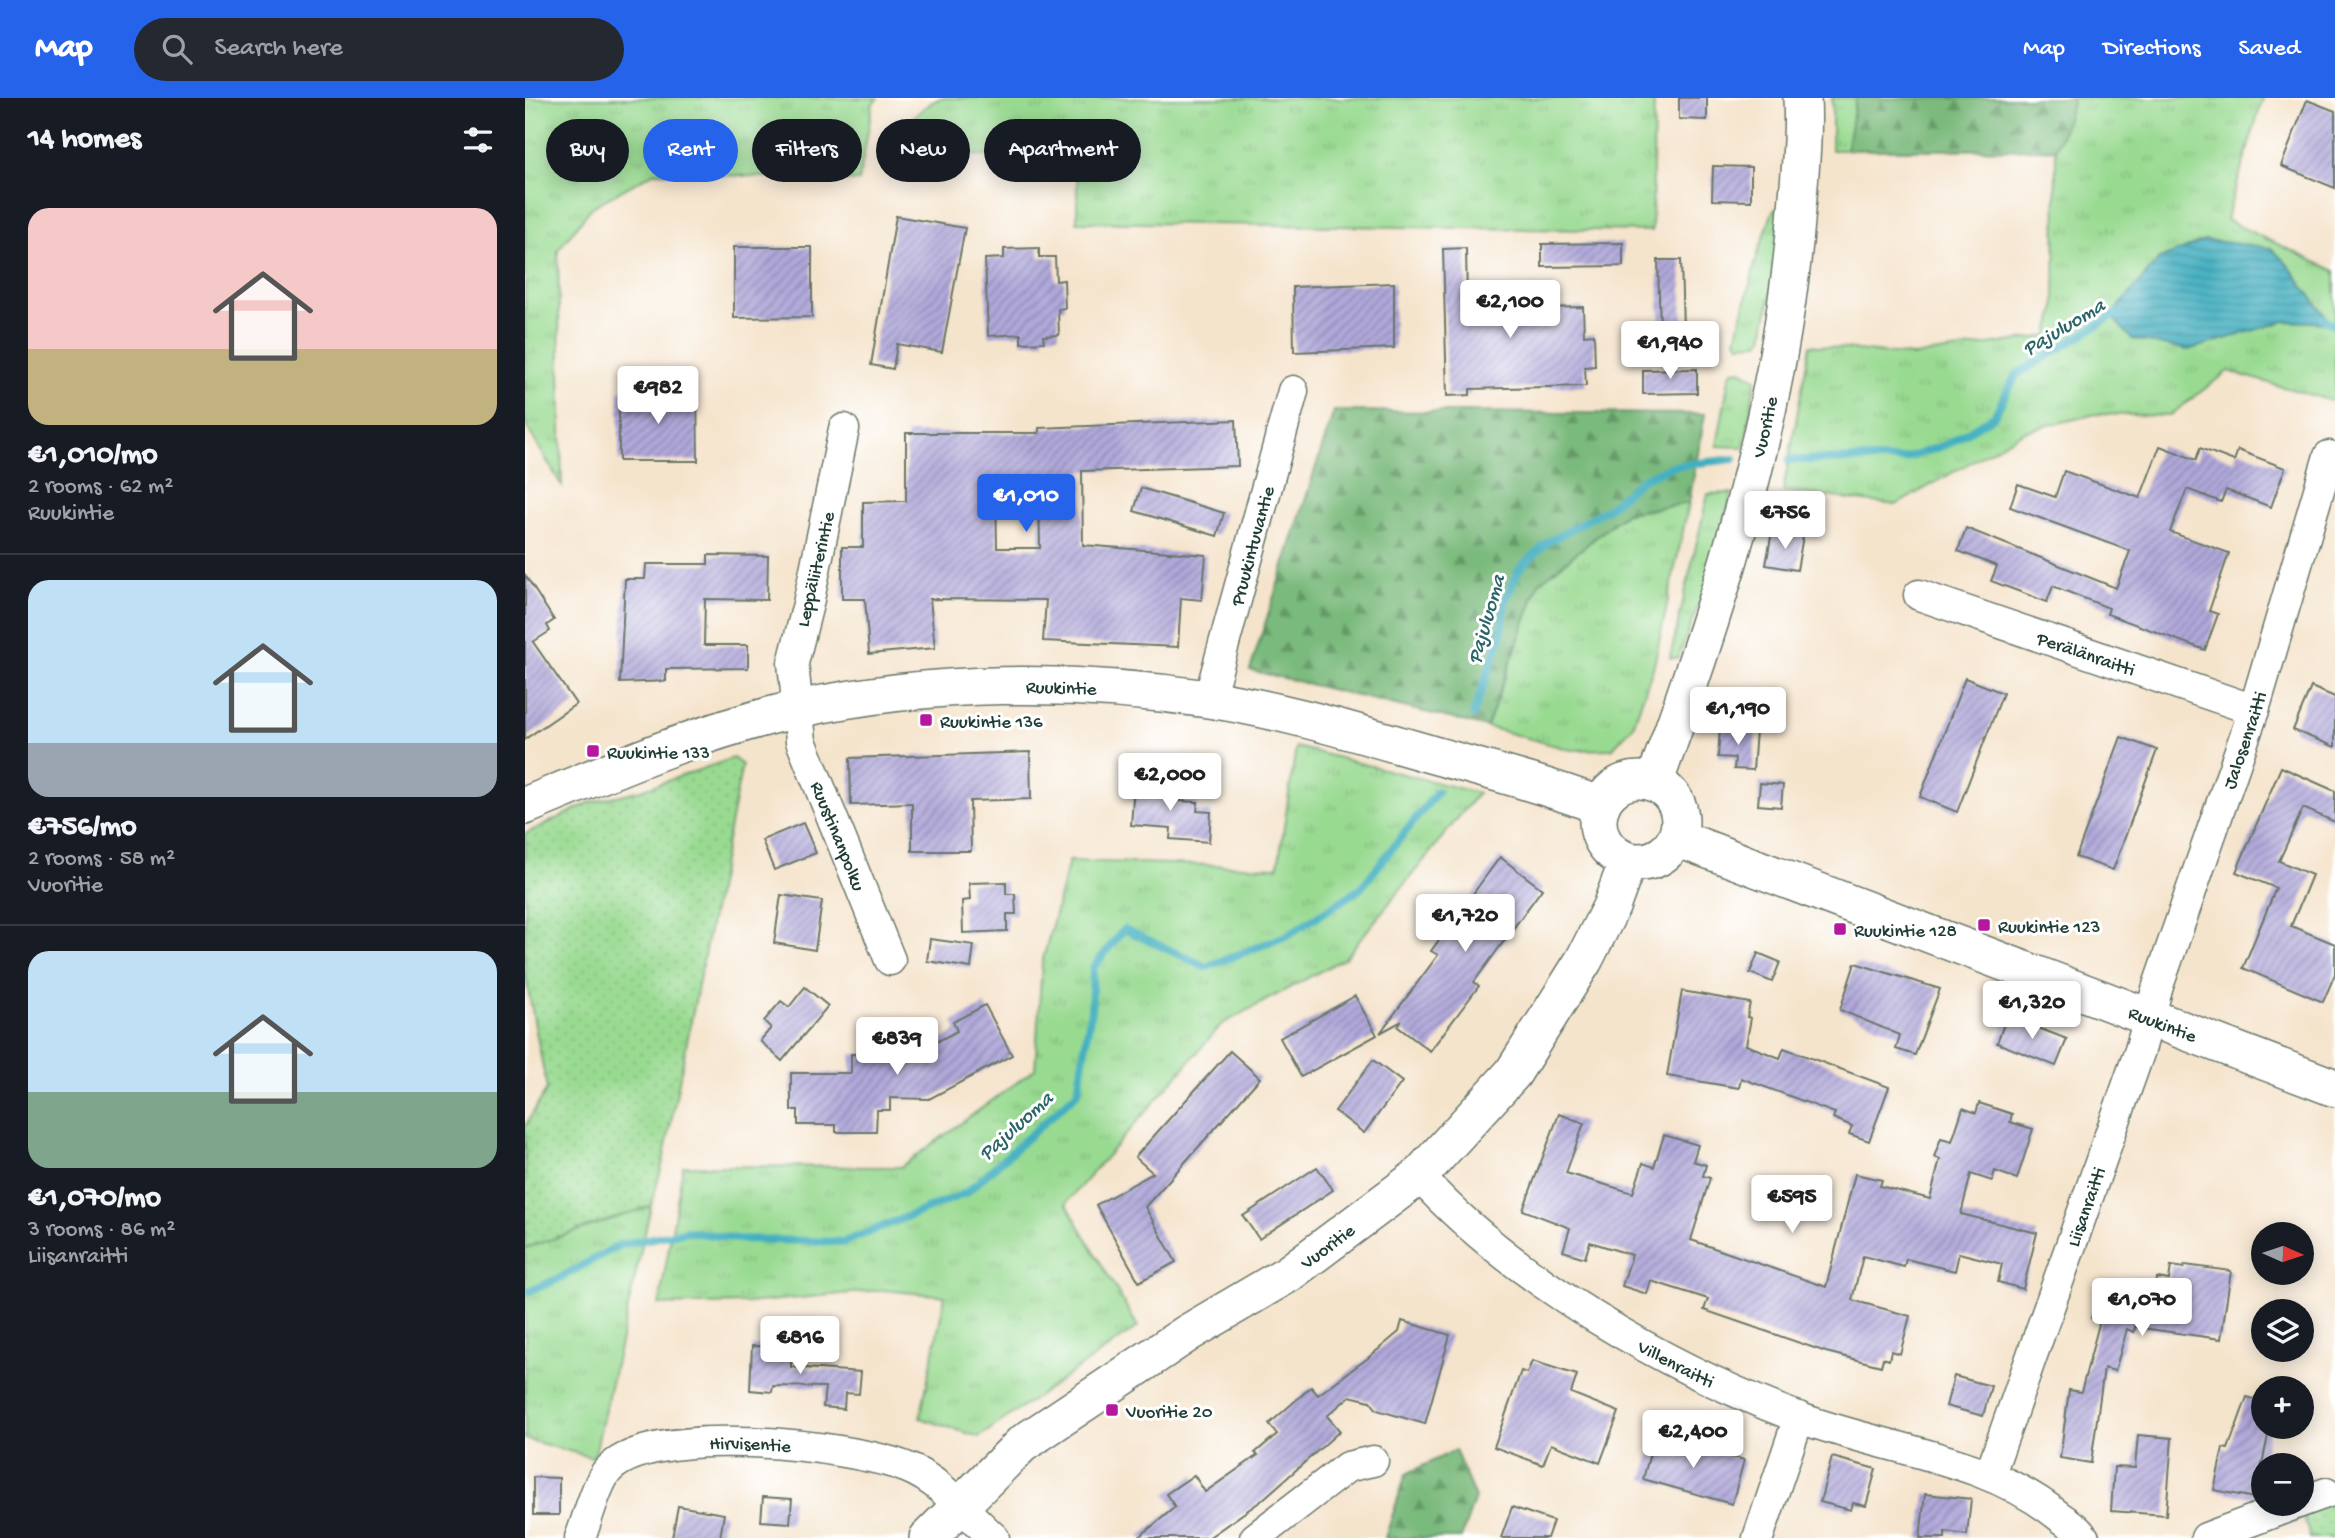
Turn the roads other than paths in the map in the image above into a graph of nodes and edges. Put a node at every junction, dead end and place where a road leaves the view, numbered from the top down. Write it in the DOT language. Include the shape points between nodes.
graph roads {
  1 [pos="1802,98"];
  2 [pos="1293,391"];
  3 [pos="844,429"];
  4 [pos="2329,456"];
  5 [pos="1919,595"];
  6 [pos="1209,699"];
  7 [pos="797,709"];
  8 [pos="2254,710"];
  9 [pos="1654,783"];
  10 [pos="525,806"];
  11 [pos="1601,806"];
  12 [pos="1677,838"];
  13 [pos="1628,862"];
  14 [pos="890,960"];
  15 [pos="2148,1019"];
  16 [pos="2335,1088"];
  17 [pos="1419,1176"];
  18 [pos="1799,1418"];
  19 [pos="1373,1461"];
  20 [pos="1990,1474"];
  21 [pos="958,1505"];
  22 [pos="2264,1516"];
  23 [pos="580,1538"];
  24 [pos="928,1538"];
  25 [pos="994,1538"];
  26 [pos="1255,1538"];
  27 [pos="1758,1538"];
  28 [pos="2084,1538"];
  29 [pos="2206,1538"];
  1 -- 9 [label="street, Vuoritie" via="1789,289 1760,441 1736,539"];
  2 -- 6 [label="street, Pruukintuvantie"];
  3 -- 7 [label="street, Leppäliiterintie" via="793,663"];
  4 -- 8 [label="street, Jalosenraitti"];
  5 -- 8 [label="street, Perälänraitti"];
  6 -- 7 [label="street, Ruukintie" via="1066,685 884,694"];
  6 -- 11 [label="street, Ruukintie" via="1338,727"];
  7 -- 10 [label="street, Ruukintie" via="670,746"];
  7 -- 14 [label="street, Ruustinanpolku" via="801,741"];
  8 -- 15 [label="street, Jalosenraitti"];
  9 -- 11 [label="street" via="1629,781 1607,795"];
  9 -- 12 [label="street" via="1666,789 1679,812"];
  11 -- 13 [label="street" via="1599,833 1610,851"];
  12 -- 13 [label="street" via="1662,856"];
  12 -- 15 [label="street, Ruukintie"];
  13 -- 17 [label="street, Vuoritie" via="1584,960 1513,1073"];
  15 -- 16 [label="street, Ruukintie"];
  15 -- 20 [label="street, Liisanraitti"];
  17 -- 18 [label="street, Villenraitti" via="1502,1253 1597,1318 1696,1371"];
  17 -- 21 [label="street, Vuoritie" via="1288,1274 1188,1333 1022,1444"];
  18 -- 20 [label="street, Villenraitti"];
  18 -- 27 [label="street"];
  19 -- 26 [label="street" via="1347,1467"];
  20 -- 28 [label="street, Villenraitti" via="2047,1506"];
  21 -- 23 [label="street, Hirvisentie" via="906,1466 831,1450 717,1439 639,1450 606,1472"];
  21 -- 24 [label="street, Vuoritie"];
  21 -- 25 [label="street, Hirvisentie"];
  22 -- 29 [label="street"];
}
